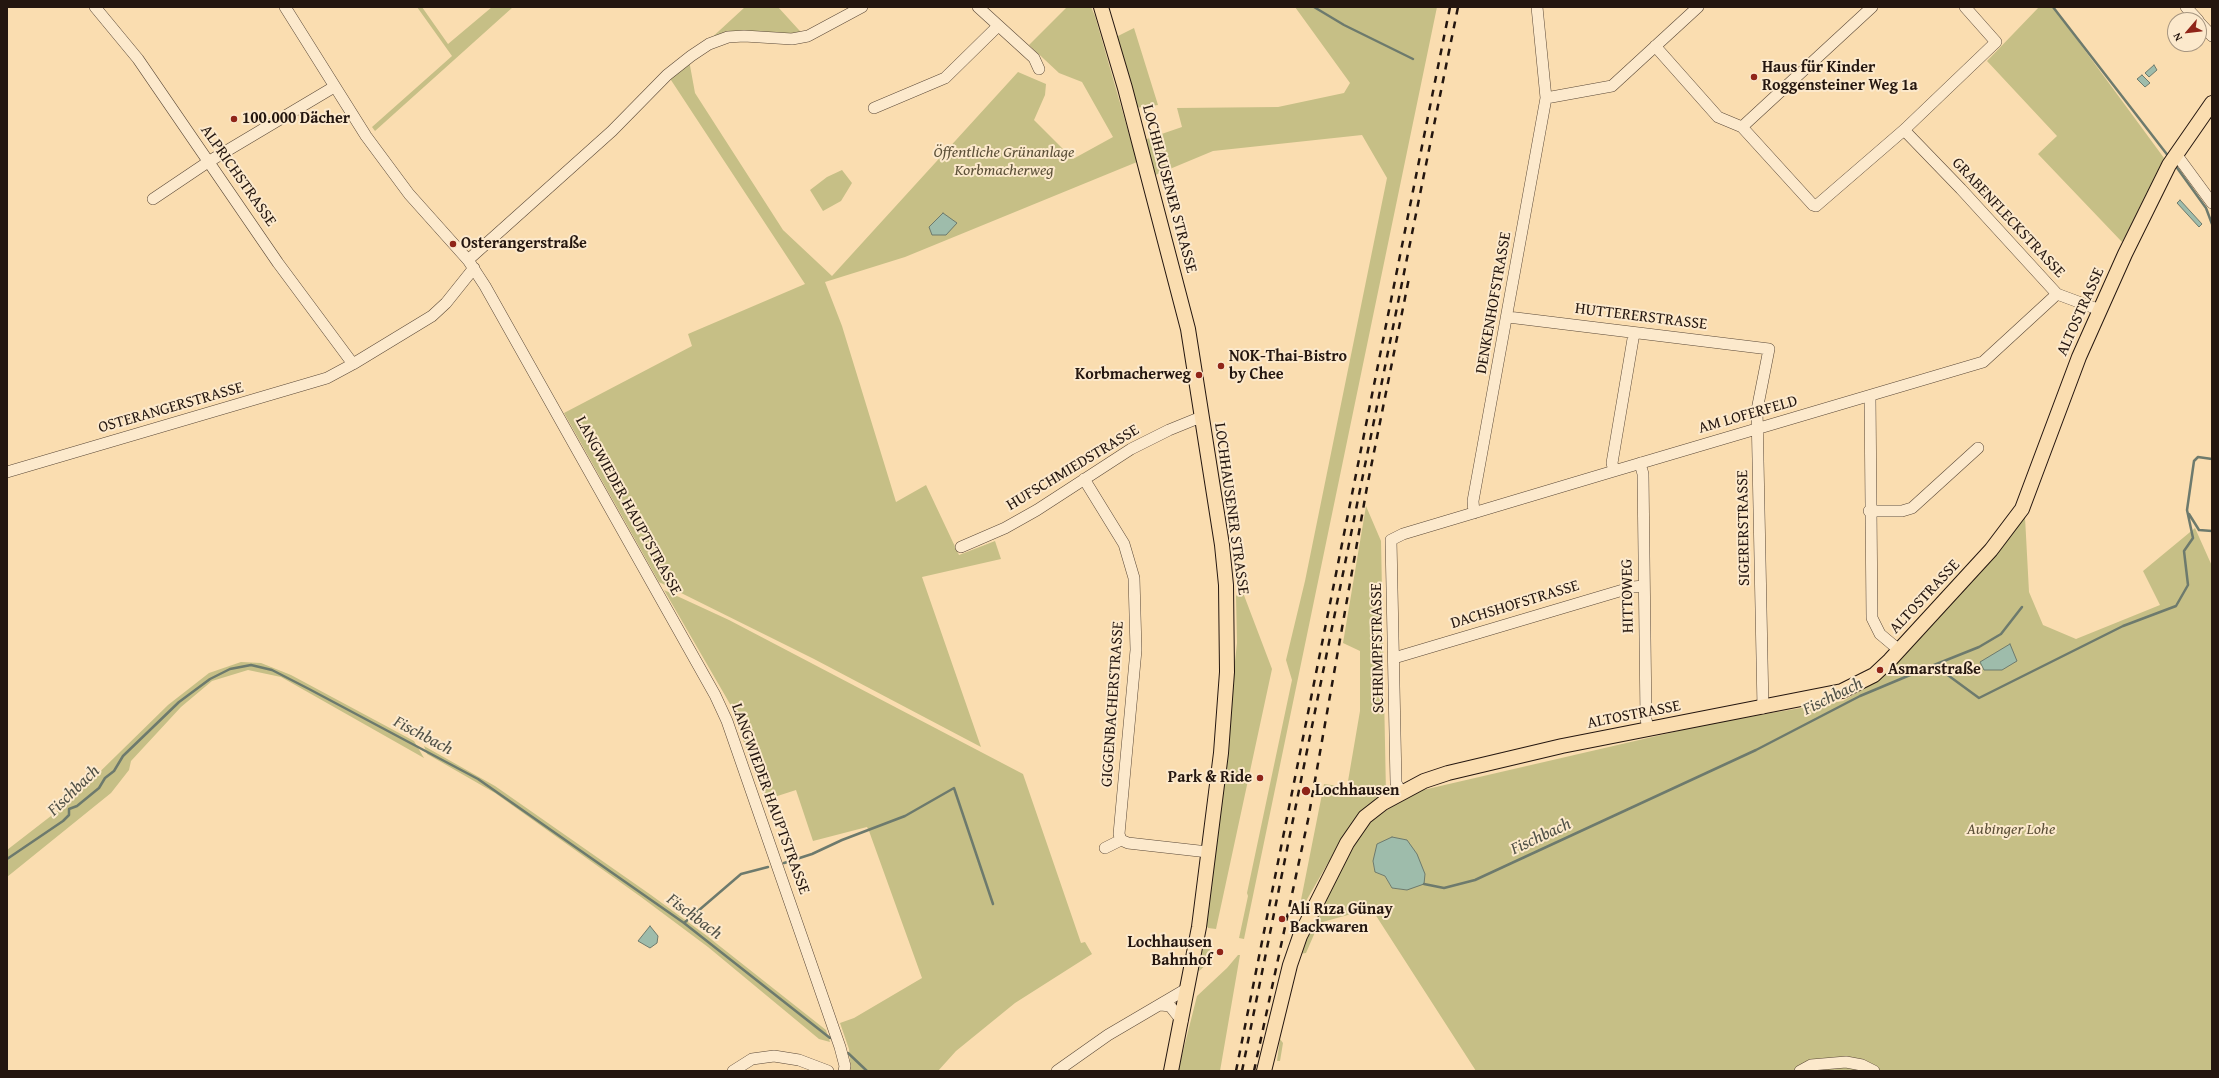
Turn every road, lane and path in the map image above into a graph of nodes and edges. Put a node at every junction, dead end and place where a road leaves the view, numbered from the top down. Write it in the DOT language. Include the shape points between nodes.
graph roads {
  1 [pos="95,7"];
  2 [pos="285,7"];
  3 [pos="862,7"];
  4 [pos="978,7"];
  5 [pos="1101,7"];
  6 [pos="1537,7"];
  7 [pos="1698,7"];
  8 [pos="1872,7"];
  9 [pos="1964,7"];
  10 [pos="997,27"];
  11 [pos="1655,46"];
  12 [pos="1039,68"];
  13 [pos="334,87"];
  14 [pos="1546,98"];
  15 [pos="2212,103"];
  16 [pos="874,108"];
  17 [pos="1742,127"];
  18 [pos="1904,130"];
  19 [pos="2172,159"];
  20 [pos="208,162"];
  21 [pos="153,199"];
  22 [pos="2212,203"];
  23 [pos="471,264"];
  24 [pos="2057,294"];
  25 [pos="2100,310"];
  26 [pos="1508,317"];
  27 [pos="1634,333"];
  28 [pos="1770,349"];
  29 [pos="353,364"];
  30 [pos="1870,396"];
  31 [pos="1201,416"];
  32 [pos="1758,429"];
  33 [pos="1978,448"];
  34 [pos="1640,463"];
  35 [pos="1614,471"];
  36 [pos="7,472"];
  37 [pos="1084,479"];
  38 [pos="1869,511"];
  39 [pos="1474,513"];
  40 [pos="1426,528"];
  41 [pos="961,547"];
  42 [pos="1644,586"];
  43 [pos="1899,650"];
  44 [pos="1394,658"];
  45 [pos="1763,708"];
  46 [pos="1648,729"];
  47 [pos="1401,792"];
  48 [pos="1121,840"];
  49 [pos="1105,848"];
  50 [pos="1208,852"];
  51 [pos="1188,988"];
  52 [pos="1161,1005"];
  53 [pos="1182,1021"];
  54 [pos="733,1071"];
  55 [pos="828,1071"];
  56 [pos="844,1071"];
  57 [pos="1057,1071"];
  58 [pos="1171,1071"];
  59 [pos="1264,1071"];
  60 [pos="1800,1071"];
  61 [pos="1874,1071"];
  1 -- 20 [label="street, ALPRICHSTRASSE" via="138,59"];
  2 -- 13 [label="street, LANGWIEDER HAUPTSTRASSE"];
  3 -- 23 [label="street, OSTERANGERSTRASSE" via="808,36 792,39 728,37 709,44 667,75 612,131"];
  4 -- 10 [label="street"];
  5 -- 31 [label="main road, LOCHHAUSENER STRASSE" via="1125,88 1186,322"];
  6 -- 14 [label="street, DENKENHOFSTRASSE"];
  7 -- 11 [label="street"];
  8 -- 17 [label="street"];
  9 -- 18 [label="street" via="1996,42"];
  10 -- 12 [label="street" via="1034,58"];
  10 -- 16 [label="street" via="945,78"];
  11 -- 14 [label="street" via="1612,86"];
  11 -- 17 [label="street" via="1718,117"];
  13 -- 20 [label="street"];
  13 -- 23 [label="street, LANGWIEDER HAUPTSTRASSE" via="409,194"];
  14 -- 26 [label="street, DENKENHOFSTRASSE"];
  15 -- 19 [label="main road, ALTOSTRASSE"];
  17 -- 18 [label="street" via="1816,206"];
  18 -- 24 [label="street, GRABENFLECKSTRASSE"];
  19 -- 22 [label="street"];
  19 -- 25 [label="main road, ALTOSTRASSE"];
  20 -- 21 [label="street"];
  20 -- 29 [label="street, ALPRICHSTRASSE" via="278,263"];
  23 -- 29 [label="street, OSTERANGERSTRASSE" via="446,303 432,316"];
  23 -- 56 [label="street, LANGWIEDER HAUPTSTRASSE" via="715,695 727,721 840,1047"];
  24 -- 25 [label="street, GRABENFLECKSTRASSE"];
  24 -- 30 [label="street, AM LOFERFELD" via="1987,360"];
  25 -- 43 [label="main road, ALTOSTRASSE" via="2079,356 2022,509 1991,550"];
  26 -- 27 [label="street, HUTTERERSTRASSE"];
  26 -- 39 [label="street, DENKENHOFSTRASSE" via="1473,501"];
  27 -- 28 [label="street, HUTTERERSTRASSE"];
  27 -- 35 [label="street" via="1612,463"];
  28 -- 32 [label="street, SIGERERSTRASSE" via="1757,410"];
  29 -- 36 [label="street, OSTERANGERSTRASSE" via="317,381"];
  30 -- 32 [label="street, AM LOFERFELD"];
  30 -- 38 [label="street"];
  31 -- 37 [label="street, HUFSCHMIEDSTRASSE" via="1131,449"];
  31 -- 50 [label="main road, LOCHHAUSENER STRASSE" via="1222,545 1227,608 1227,672 1221,753"];
  32 -- 34 [label="street, AM LOFERFELD"];
  32 -- 45 [label="street, SIGERERSTRASSE"];
  33 -- 38 [label="street" via="1912,508 1902,511"];
  34 -- 35 [label="street, AM LOFERFELD"];
  34 -- 42 [label="street, HITTOWEG" via="1643,474"];
  35 -- 39 [label="street, AM LOFERFELD"];
  37 -- 41 [label="street, HUFSCHMIEDSTRASSE" via="1005,528"];
  37 -- 48 [label="street, GIGGENBACHERSTRASSE" via="1124,544 1134,578 1136,650 1119,834"];
  38 -- 43 [label="street" via="1872,618 1880,634"];
  39 -- 40 [label="street, AM LOFERFELD"];
  40 -- 44 [label="street, SCHRIMPFSTRASSE" via="1391,540"];
  42 -- 44 [label="street, DACHSHOFSTRASSE" via="1633,587"];
  42 -- 46 [label="street, HITTOWEG"];
  43 -- 45 [label="main road, ALTOSTRASSE" via="1874,675 1842,692"];
  44 -- 47 [label="street, SCHRIMPFSTRASSE" via="1396,783"];
  45 -- 46 [label="main road, ALTOSTRASSE"];
  46 -- 47 [label="main road, ALTOSTRASSE" via="1448,773"];
  47 -- 59 [label="main road, ALTOSTRASSE" via="1365,817 1347,843 1317,900 1290,965"];
  48 -- 49 [label="street"];
  48 -- 50 [label="street" via="1128,843"];
  50 -- 51 [label="main road, LOCHHAUSENER STRASSE" via="1199,928"];
  51 -- 52 [label="street"];
  51 -- 53 [label="main road, LOCHHAUSENER STRASSE"];
  52 -- 53 [label="street" via="1170,1006"];
  52 -- 57 [label="street" via="1108,1035"];
  53 -- 58 [label="main road, LOCHHAUSENER STRASSE"];
  54 -- 55 [label="street" via="752,1060 774,1056 799,1060"];
  60 -- 61 [label="street" via="1811,1065 1846,1062 1862,1065"];
}
